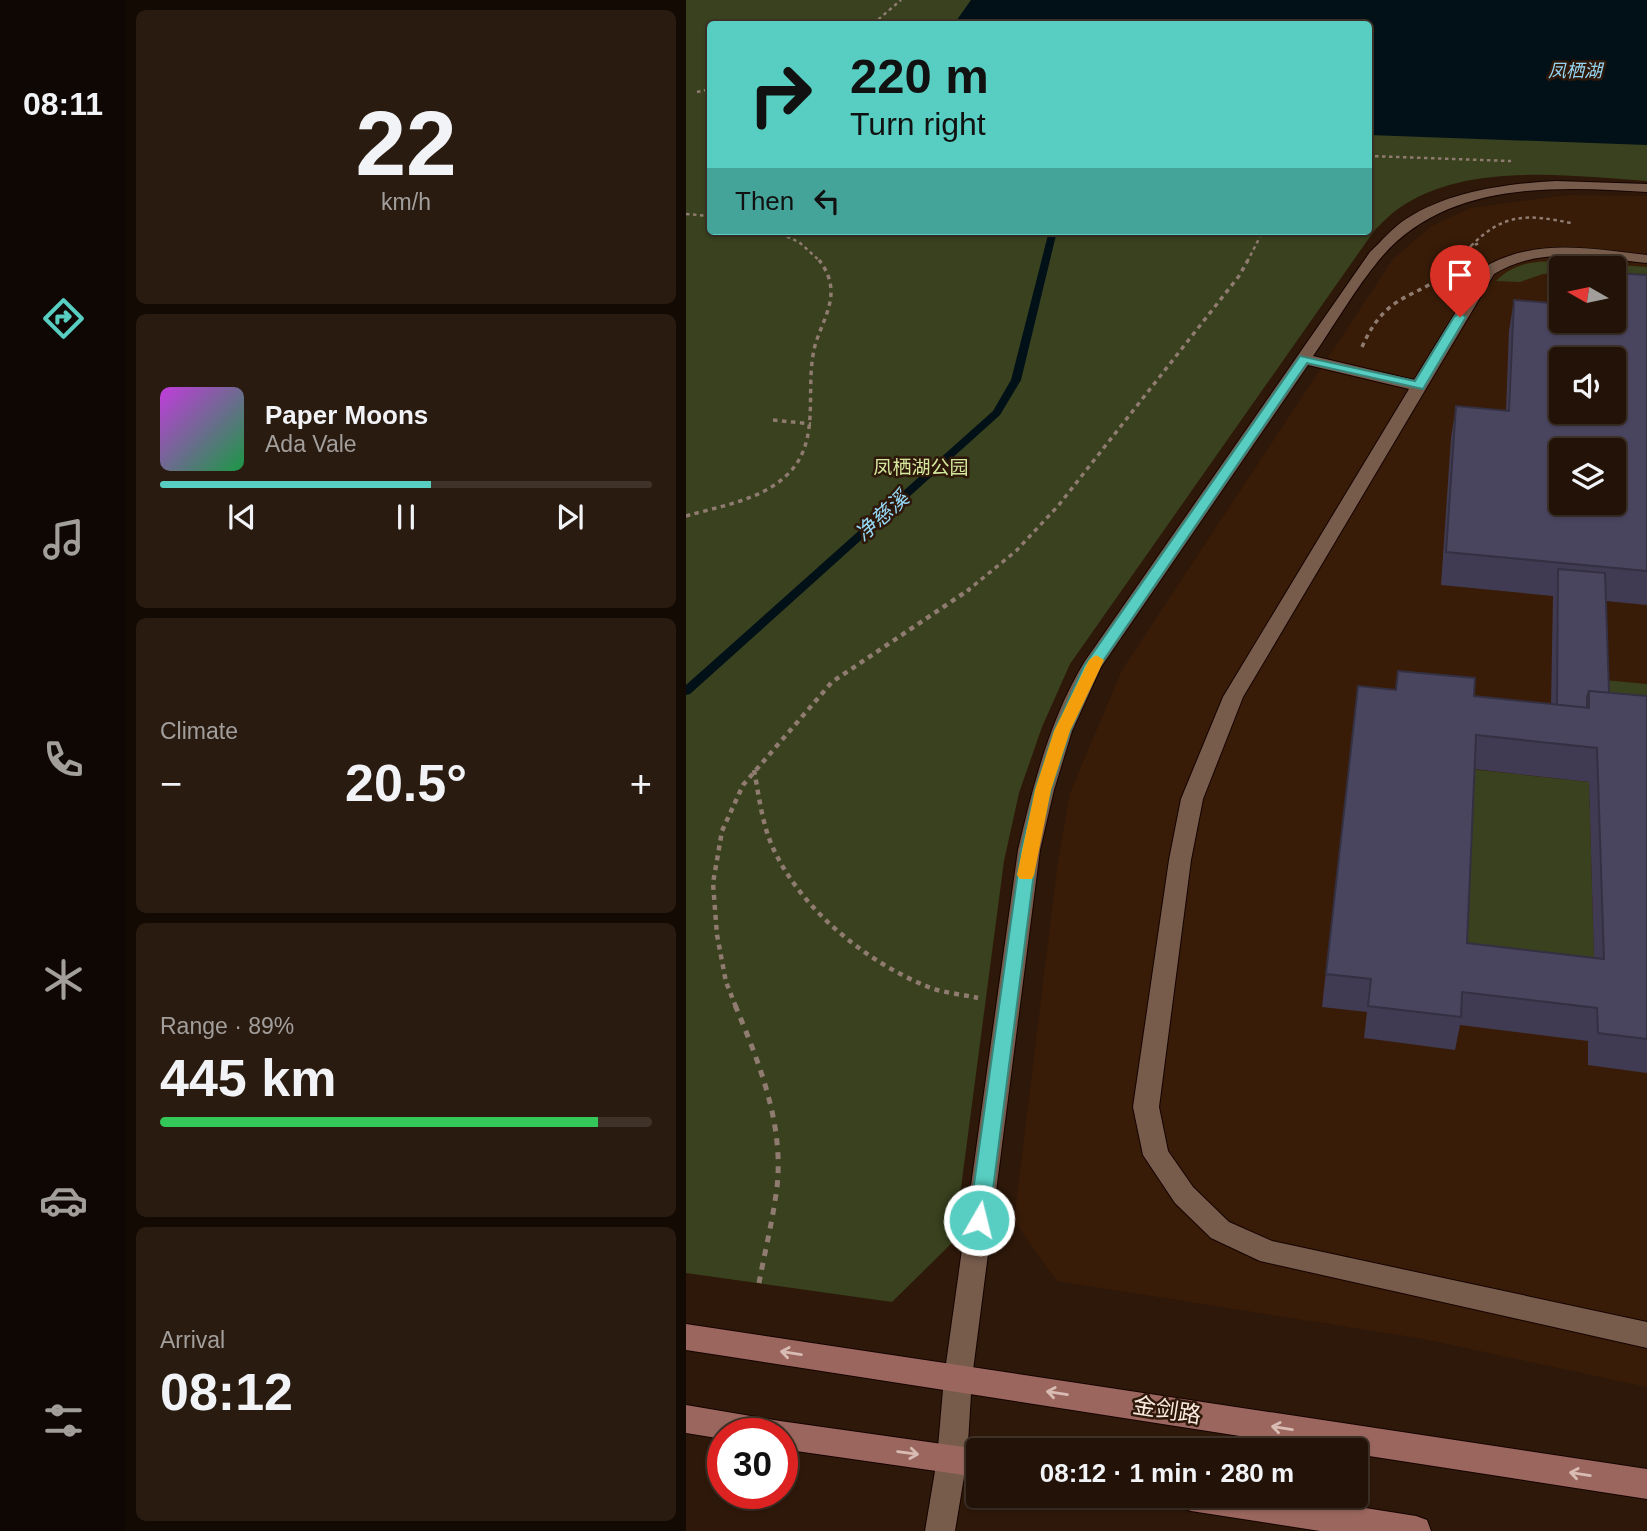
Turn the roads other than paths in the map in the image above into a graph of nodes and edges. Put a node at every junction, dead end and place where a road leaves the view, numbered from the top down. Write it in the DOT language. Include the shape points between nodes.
graph roads {
  1 [pos="1647,188"];
  2 [pos="1647,259"];
  3 [pos="1304,359"];
  4 [pos="1419,386"];
  5 [pos="1647,1335"];
  6 [pos="686,1337"];
  7 [pos="958,1378"];
  8 [pos="686,1419"];
  9 [pos="707,1422"];
  10 [pos="798,1437"];
  11 [pos="965,1461"];
  12 [pos="1647,1484"];
  13 [pos="1268,1508"];
  14 [pos="940,1531"];
  15 [pos="1416,1531"];
  1 -- 3 [label="street" via="1568,184 1518,188 1457,200 1422,217 1375,255"];
  2 -- 4 [label="street" via="1537,253 1500,261 1488,271"];
  3 -- 4 [label="street"];
  3 -- 7 [label="street" via="1092,666 1062,731 1029,850"];
  4 -- 5 [label="street" via="1233,697 1192,799 1146,1107 1156,1155 1184,1195 1220,1230 1269,1252"];
  7 -- 6 [label="street, 金剑路, one-way"];
  7 -- 11 [label="street"];
  12 -- 7 [label="street, 金剑路, one-way"];
  8 -- 9 [label="street"];
  10 -- 11 [label="street, one-way"];
  11 -- 14 [label="street"];
  13 -- 15 [label="street"];
}
